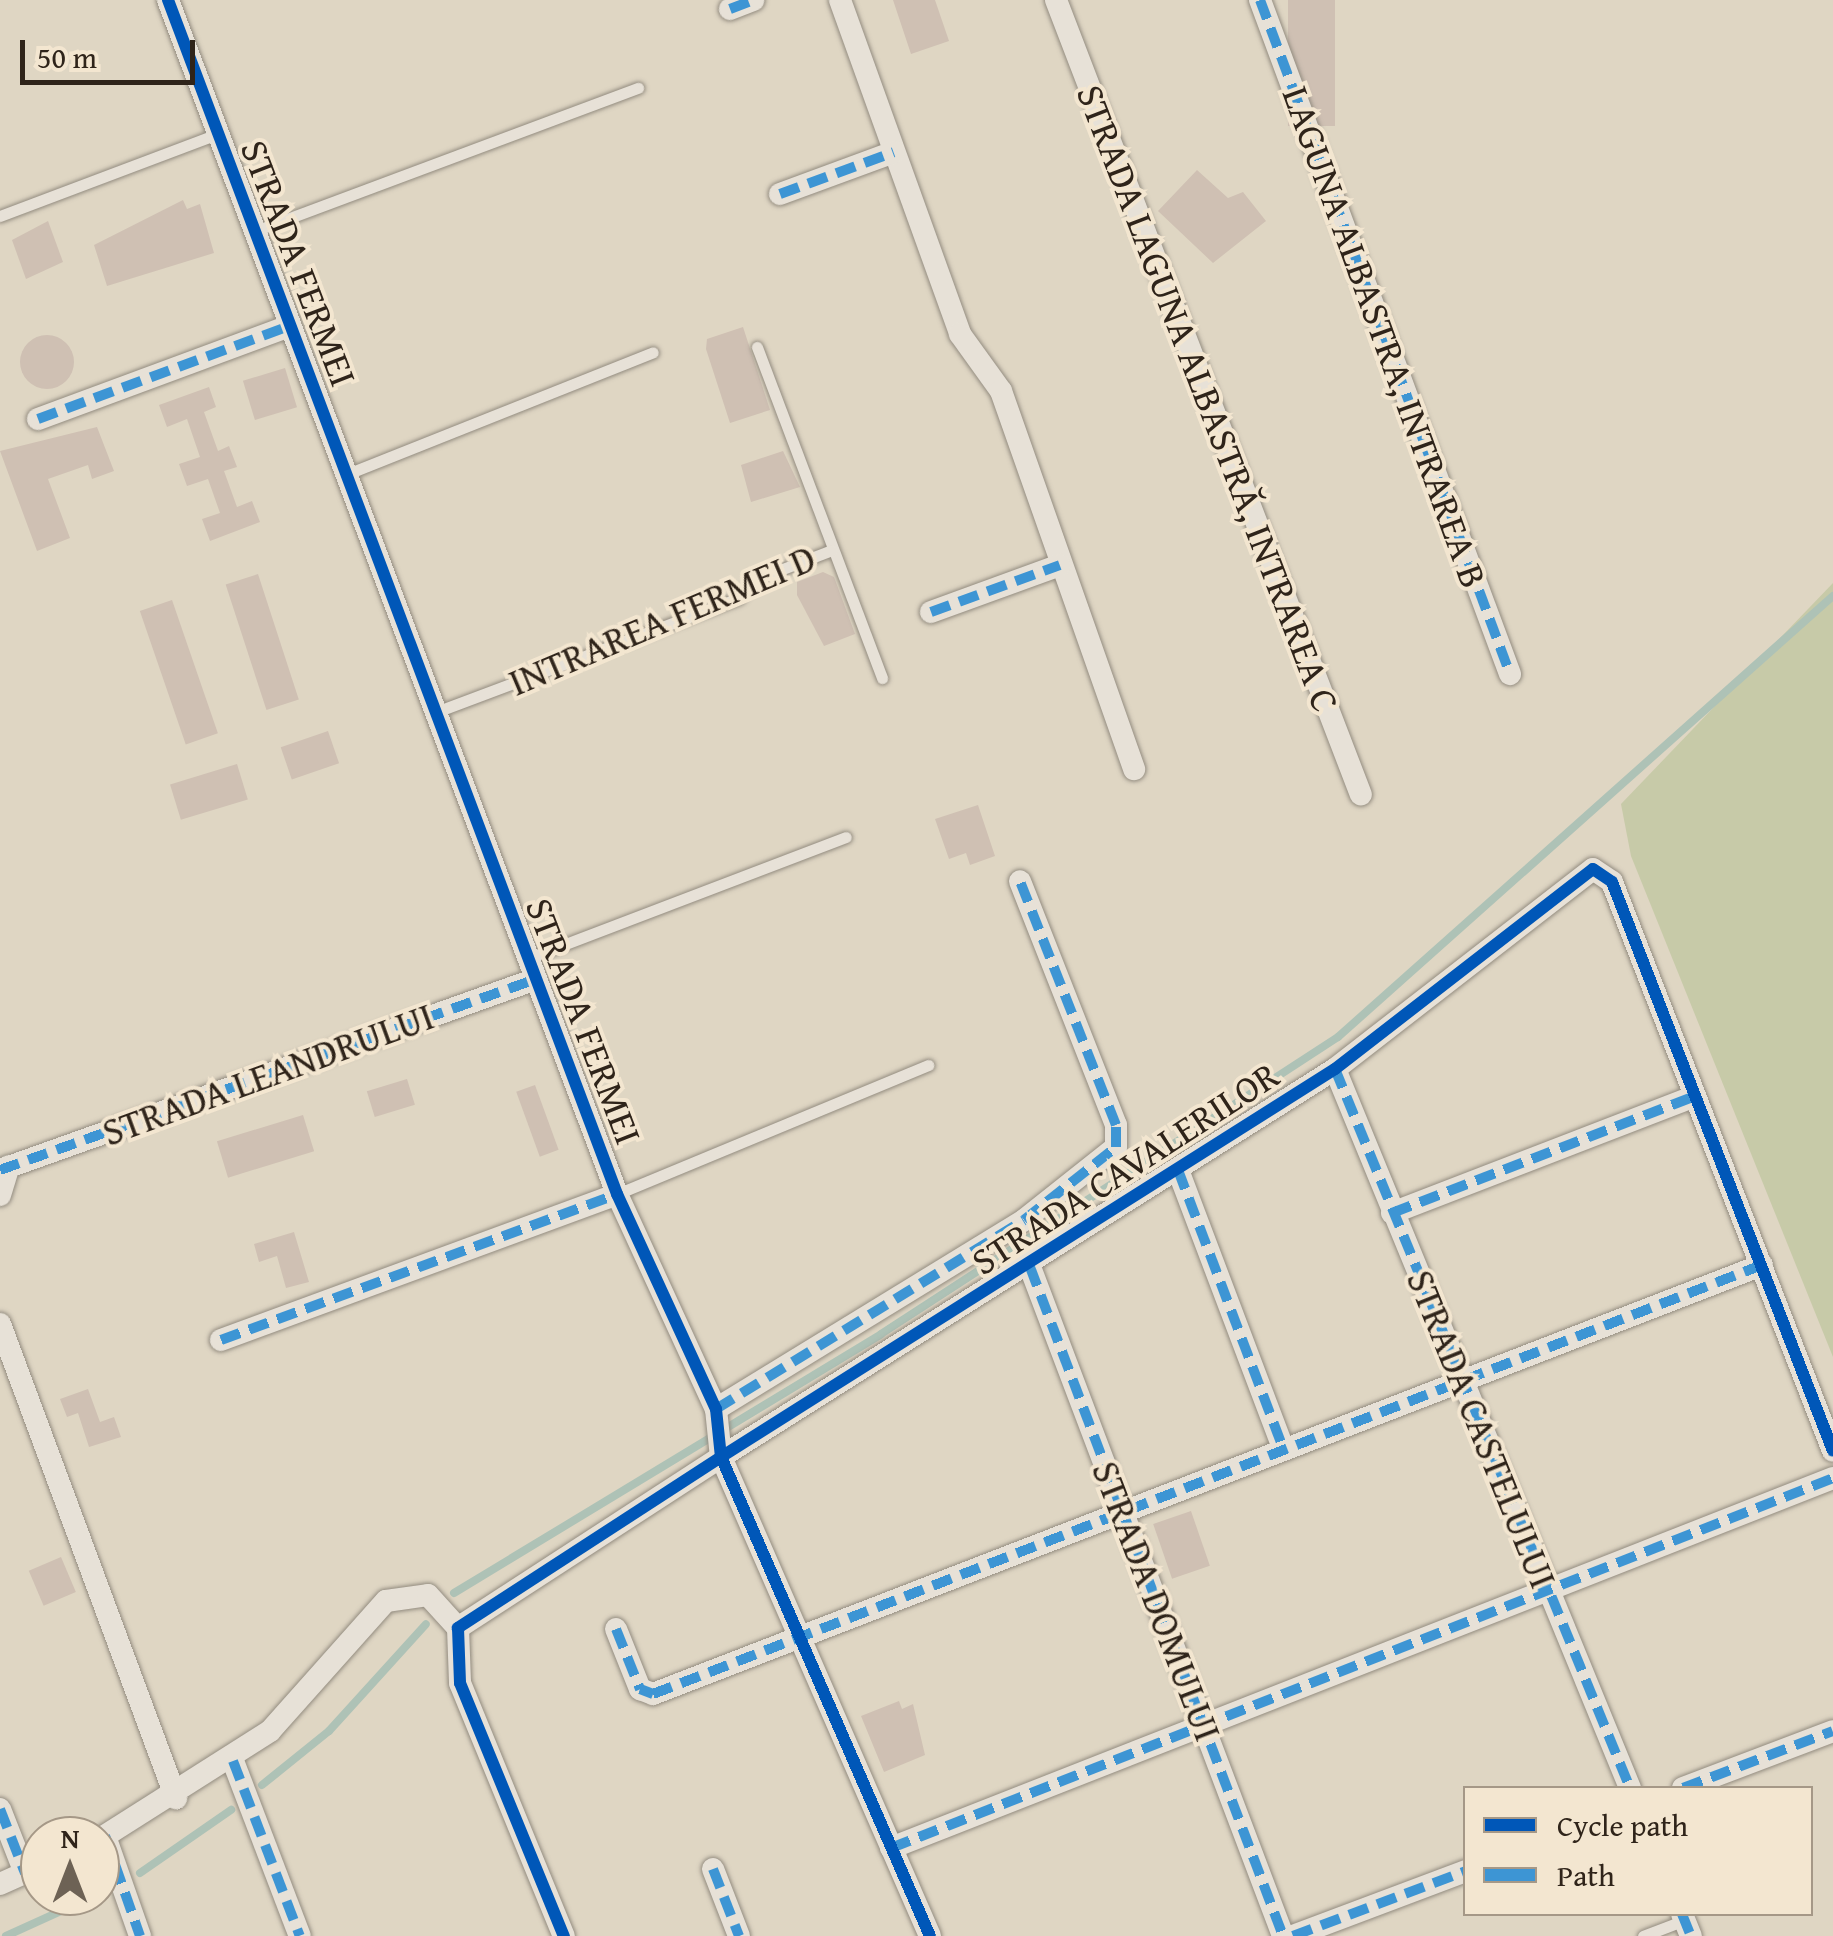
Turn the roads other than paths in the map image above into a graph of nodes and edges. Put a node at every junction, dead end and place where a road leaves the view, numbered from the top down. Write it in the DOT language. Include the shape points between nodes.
graph roads {
  1 [pos="168,0"];
  2 [pos="753,0"];
  3 [pos="840,0"];
  4 [pos="1056,0"];
  5 [pos="1260,0"];
  6 [pos="730,9"];
  7 [pos="638,88"];
  8 [pos="217,134"];
  9 [pos="894,152"];
  10 [pos="780,194"];
  11 [pos="0,216"];
  12 [pos="255,231"];
  13 [pos="290,326"];
  14 [pos="758,347"];
  15 [pos="653,352"];
  16 [pos="38,420"];
  17 [pos="346,474"];
  18 [pos="832,550"];
  19 [pos="1060,566"];
  20 [pos="931,612"];
  21 [pos="1510,674"];
  22 [pos="882,678"];
  23 [pos="436,712"];
  24 [pos="1134,769"];
  25 [pos="1361,795"];
  26 [pos="846,837"];
  27 [pos="1020,882"];
  28 [pos="532,968"];
  29 [pos="928,1065"];
  30 [pos="1335,1069"];
  31 [pos="1695,1096"];
  32 [pos="5,1168"];
  33 [pos="1178,1170"];
  34 [pos="618,1194"];
  35 [pos="0,1195"];
  36 [pos="1392,1212"];
  37 [pos="1762,1265"];
  38 [pos="1030,1267"];
  39 [pos="0,1324"];
  40 [pos="221,1340"];
  41 [pos="1462,1381"];
  42 [pos="716,1409"];
  43 [pos="722,1448"];
  44 [pos="1284,1450"];
  45 [pos="1833,1451"];
  46 [pos="1833,1478"];
  47 [pos="1124,1512"];
  48 [pos="1548,1590"];
  49 [pos="458,1628"];
  50 [pos="616,1629"];
  51 [pos="799,1637"];
  52 [pos="1204,1725"];
  53 [pos="1833,1731"];
  54 [pos="233,1761"];
  55 [pos="1629,1786"];
  56 [pos="1688,1786"];
  57 [pos="176,1798"];
  58 [pos="0,1809"];
  59 [pos="120,1829"];
  60 [pos="20,1846"];
  61 [pos="891,1848"];
  62 [pos="713,1868"];
  63 [pos="1463,1872"];
  64 [pos="120,1883"];
  65 [pos="1686,1923"];
  66 [pos="140,1936"];
  67 [pos="300,1936"];
  68 [pos="564,1936"];
  69 [pos="740,1936"];
  70 [pos="930,1936"];
  71 [pos="1283,1936"];
  72 [pos="1294,1936"];
  73 [pos="1643,1936"];
  1 -- 8 [label="street, STRADA FERMEI"];
  2 -- 6 [label="street"];
  3 -- 9 [label="street"];
  4 -- 25 [label="street, STRADA LAGUNA ALBASTRĂ, INTRAREA C"];
  5 -- 21 [label="street, LAGUNA ALBASTRA, INTRAREA B"];
  7 -- 12 [label="lane"];
  8 -- 11 [label="lane"];
  8 -- 12 [label="street, STRADA FERMEI"];
  9 -- 10 [label="street"];
  9 -- 19 [label="street" via="960,334 1001,391"];
  12 -- 13 [label="street, STRADA FERMEI"];
  13 -- 16 [label="street"];
  13 -- 17 [label="street, STRADA FERMEI"];
  14 -- 18 [label="lane, INTRAREA FERMEI D"];
  15 -- 17 [label="lane"];
  17 -- 23 [label="street, STRADA FERMEI"];
  18 -- 22 [label="lane, INTRAREA FERMEI D"];
  18 -- 23 [label="lane, INTRAREA FERMEI D" via="757,578 738,598"];
  19 -- 20 [label="street"];
  19 -- 24 [label="street"];
  23 -- 28 [label="street, STRADA FERMEI"];
  26 -- 28 [label="lane"];
  27 -- 42 [label="street" via="1116,1126 1116,1148 1024,1220"];
  28 -- 32 [label="street, STRADA LEANDRULUI"];
  28 -- 34 [label="street, STRADA FERMEI"];
  29 -- 34 [label="lane"];
  30 -- 31 [label="street, STRADA CAVALERILOR" via="1592,868 1612,882"];
  30 -- 33 [label="street, STRADA CAVALERILOR"];
  30 -- 36 [label="street, STRADA CASTELULUI"];
  31 -- 36 [label="street"];
  31 -- 37 [label="street"];
  32 -- 35 [label="street"];
  33 -- 38 [label="street, STRADA CAVALERILOR"];
  33 -- 44 [label="street"];
  34 -- 40 [label="street"];
  34 -- 42 [label="street, STRADA FERMEI"];
  36 -- 41 [label="street, STRADA CASTELULUI"];
  37 -- 41 [label="street"];
  37 -- 45 [label="street"];
  38 -- 43 [label="street, STRADA CAVALERILOR"];
  38 -- 47 [label="street, STRADA DOMULUI"];
  39 -- 57 [label="street"];
  41 -- 44 [label="street"];
  41 -- 48 [label="street, STRADA CASTELULUI"];
  42 -- 43 [label="street, STRADA FERMEI"];
  43 -- 49 [label="street" via="480,1606"];
  43 -- 51 [label="street, STRADA FERMEI"];
  44 -- 47 [label="street"];
  46 -- 48 [label="street"];
  47 -- 51 [label="street"];
  47 -- 52 [label="street, STRADA DOMULUI"];
  48 -- 52 [label="street"];
  48 -- 55 [label="street, STRADA CASTELULUI"];
  49 -- 54 [label="street" via="428,1595 386,1600"];
  49 -- 68 [label="street" via="460,1683"];
  50 -- 51 [label="street" via="640,1689 654,1694"];
  51 -- 61 [label="street, STRADA FERMEI"];
  52 -- 61 [label="street"];
  52 -- 71 [label="street, STRADA DOMULUI"];
  53 -- 56 [label="street"];
  54 -- 57 [label="street"];
  54 -- 67 [label="street"];
  57 -- 59 [label="street"];
  58 -- 60 [label="street"];
  61 -- 70 [label="street, STRADA FERMEI"];
  62 -- 69 [label="street"];
  63 -- 72 [label="street"];
  64 -- 66 [label="street"];
  65 -- 73 [label="lane"];
}
